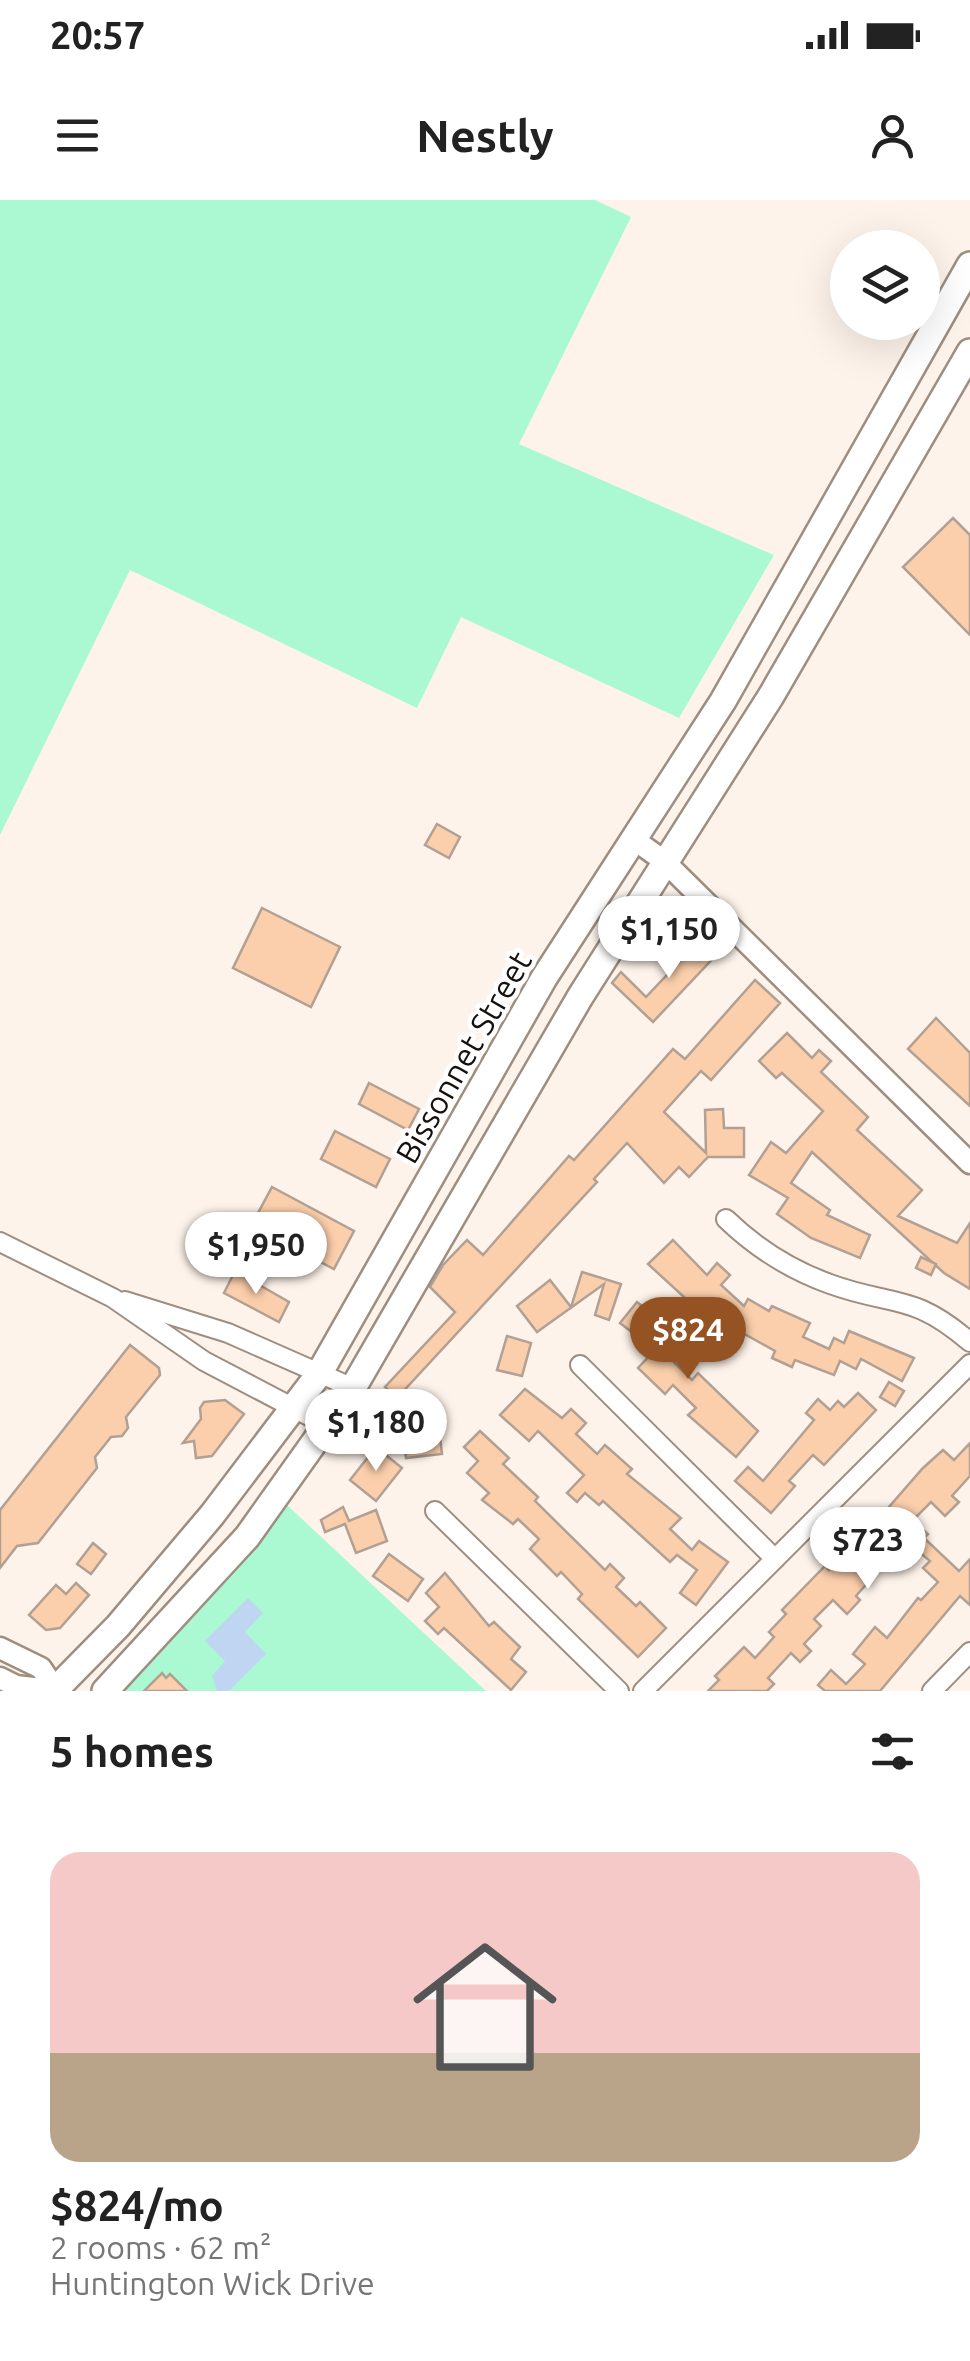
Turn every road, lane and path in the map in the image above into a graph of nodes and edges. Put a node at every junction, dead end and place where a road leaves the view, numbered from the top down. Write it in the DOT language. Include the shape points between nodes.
graph roads {
  1 [pos="970,264"];
  2 [pos="970,352"];
  3 [pos="780,600"];
  4 [pos="816,621"];
  5 [pos="632,838"];
  6 [pos="664,861"];
  7 [pos="544,978"];
  8 [pos="580,997"];
  9 [pos="450,1146"];
  10 [pos="970,1163"];
  11 [pos="483,1165"];
  12 [pos="726,1219"];
  13 [pos="0,1242"];
  14 [pos="113,1298"];
  15 [pos="970,1342"];
  16 [pos="970,1364"];
  17 [pos="580,1366"];
  18 [pos="319,1374"];
  19 [pos="353,1388"];
  20 [pos="294,1410"];
  21 [pos="328,1426"];
  22 [pos="435,1511"];
  23 [pos="775,1559"];
  24 [pos="0,1648"];
  25 [pos="970,1652"];
  26 [pos="0,1678"];
  27 [pos="56,1690"];
  28 [pos="105,1691"];
  29 [pos="619,1691"];
  30 [pos="643,1691"];
  31 [pos="932,1691"];
  1 -- 3 [label="main road, Bissonnet Street"];
  2 -- 4 [label="main road"];
  3 -- 4 [label="main road"];
  3 -- 5 [label="main road, Bissonnet Street"];
  4 -- 6 [label="main road"];
  5 -- 6 [label="street"];
  5 -- 7 [label="main road, Bissonnet Street"];
  6 -- 8 [label="main road"];
  6 -- 10 [label="street"];
  7 -- 8 [label="main road"];
  7 -- 9 [label="main road, Bissonnet Street"];
  8 -- 11 [label="main road"];
  9 -- 11 [label="main road"];
  9 -- 18 [label="main road, Bissonnet Street"];
  11 -- 19 [label="main road"];
  12 -- 15 [label="street" via="788,1266 832,1286 926,1308"];
  13 -- 14 [label="street"];
  14 -- 18 [label="street" via="228,1333"];
  14 -- 20 [label="street" via="204,1361"];
  16 -- 23 [label="street"];
  17 -- 23 [label="street"];
  18 -- 19 [label="street"];
  18 -- 20 [label="main road, Bissonnet Street"];
  19 -- 21 [label="main road"];
  20 -- 21 [label="street"];
  20 -- 27 [label="main road, Bissonnet Street" via="146,1594"];
  21 -- 28 [label="main road" via="247,1537"];
  22 -- 29 [label="street"];
  23 -- 30 [label="street"];
  24 -- 27 [label="street" via="41,1668"];
  25 -- 31 [label="street"];
  26 -- 27 [label="street"];
}
